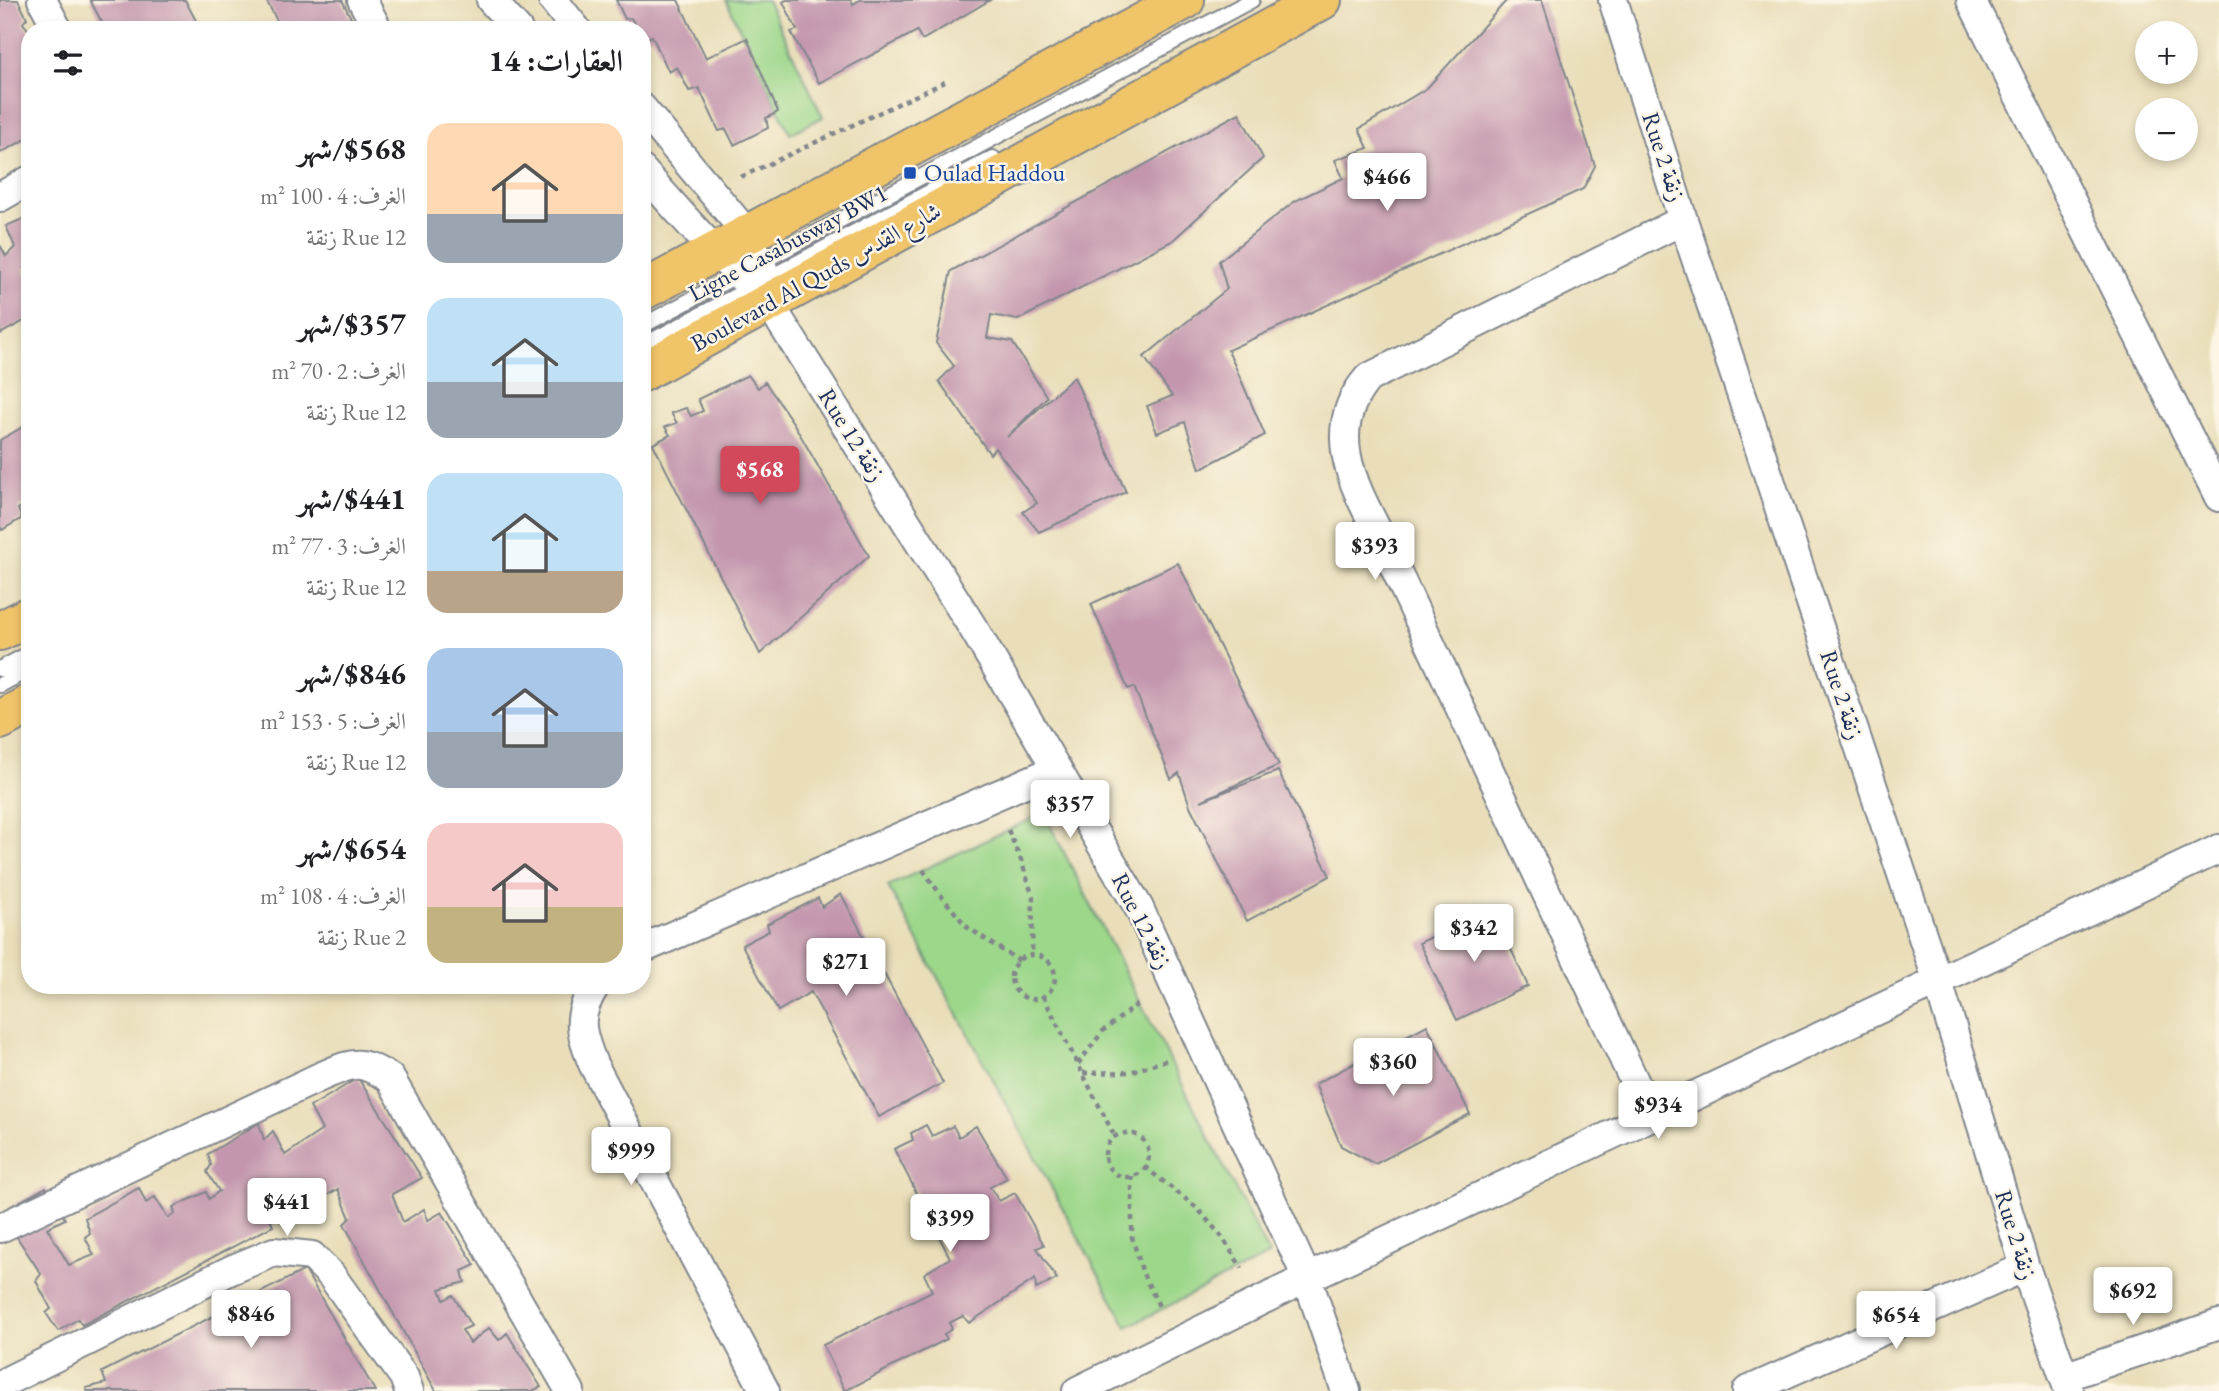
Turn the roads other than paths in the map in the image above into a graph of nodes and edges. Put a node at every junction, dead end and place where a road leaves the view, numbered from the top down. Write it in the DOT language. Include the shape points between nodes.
graph roads {
  1 [pos="42,0"];
  2 [pos="362,0"];
  3 [pos="491,0"];
  4 [pos="553,0"];
  5 [pos="1185,0"];
  6 [pos="1252,0"];
  7 [pos="1322,0"];
  8 [pos="1614,0"];
  9 [pos="1971,0"];
  10 [pos="53,21"];
  11 [pos="374,21"];
  12 [pos="510,21"];
  13 [pos="570,21"];
  14 [pos="651,119"];
  15 [pos="1008,150"];
  16 [pos="651,178"];
  17 [pos="21,185"];
  18 [pos="0,197"];
  19 [pos="1684,220"];
  20 [pos="750,271"];
  21 [pos="651,289"];
  22 [pos="651,321"];
  23 [pos="651,340"];
  24 [pos="651,364"];
  25 [pos="2219,497"];
  26 [pos="21,620"];
  27 [pos="0,631"];
  28 [pos="21,658"];
  29 [pos="0,669"];
  30 [pos="21,674"];
  31 [pos="0,685"];
  32 [pos="21,709"];
  33 [pos="0,720"];
  34 [pos="1058,769"];
  35 [pos="2219,849"];
  36 [pos="651,945"];
  37 [pos="1938,982"];
  38 [pos="591,994"];
  39 [pos="1651,1117"];
  40 [pos="0,1228"];
  41 [pos="2025,1267"];
  42 [pos="1307,1278"];
  43 [pos="2219,1324"];
  44 [pos="4,1378"];
  45 [pos="2066,1384"];
  46 [pos="409,1391"];
  47 [pos="570,1391"];
  48 [pos="765,1391"];
  49 [pos="1077,1391"];
  50 [pos="1346,1391"];
  51 [pos="1747,1391"];
  1 -- 10 [label="street"];
  2 -- 11 [label="street"];
  3 -- 12 [label="street"];
  4 -- 13 [label="street"];
  5 -- 20 [label="main road, Boulevard Al Quds شارع القدس"];
  6 -- 20 [label="lane, Ligne Casabusway BW1"];
  7 -- 20 [label="main road, Boulevard Al Quds شارع القدس"];
  8 -- 19 [label="street, Rue 2 زنقة"];
  9 -- 25 [label="street"];
  14 -- 20 [label="street" via="712,192"];
  15 -- 20 [label="lane, Ligne Casabusway BW1"];
  16 -- 20 [label="street"];
  17 -- 18 [label="street"];
  19 -- 37 [label="street, Rue 2 زنقة"];
  19 -- 39 [label="street" via="1368,378 1355,393 1345,440 1347,465 1359,495"];
  20 -- 21 [label="main road, Boulevard Al Quds شارع القدس"];
  20 -- 22 [label="lane, Ligne Casabusway BW1"];
  20 -- 23 [label="lane, Ligne Casabusway BW1"];
  20 -- 24 [label="main road, Boulevard Al Quds شارع القدس"];
  20 -- 34 [label="street, Rue 12 زنقة"];
  26 -- 27 [label="main road"];
  28 -- 29 [label="lane"];
  30 -- 31 [label="lane"];
  32 -- 33 [label="main road"];
  34 -- 36 [label="street"];
  34 -- 42 [label="street, Rue 12 زنقة" via="1139,908"];
  35 -- 37 [label="street"];
  37 -- 39 [label="street"];
  37 -- 41 [label="street, Rue 2 زنقة"];
  38 -- 48 [label="street" via="581,1018 581,1034 593,1064"];
  39 -- 42 [label="street"];
  40 -- 47 [label="street" via="322,1076 353,1064 370,1067 390,1078"];
  41 -- 45 [label="street, Rue 2 زنقة"];
  41 -- 51 [label="street"];
  42 -- 49 [label="street"];
  42 -- 50 [label="street, Rue 12 زنقة"];
  43 -- 45 [label="street"];
  44 -- 46 [label="street" via="274,1252 312,1256 331,1275 404,1377"];
}
